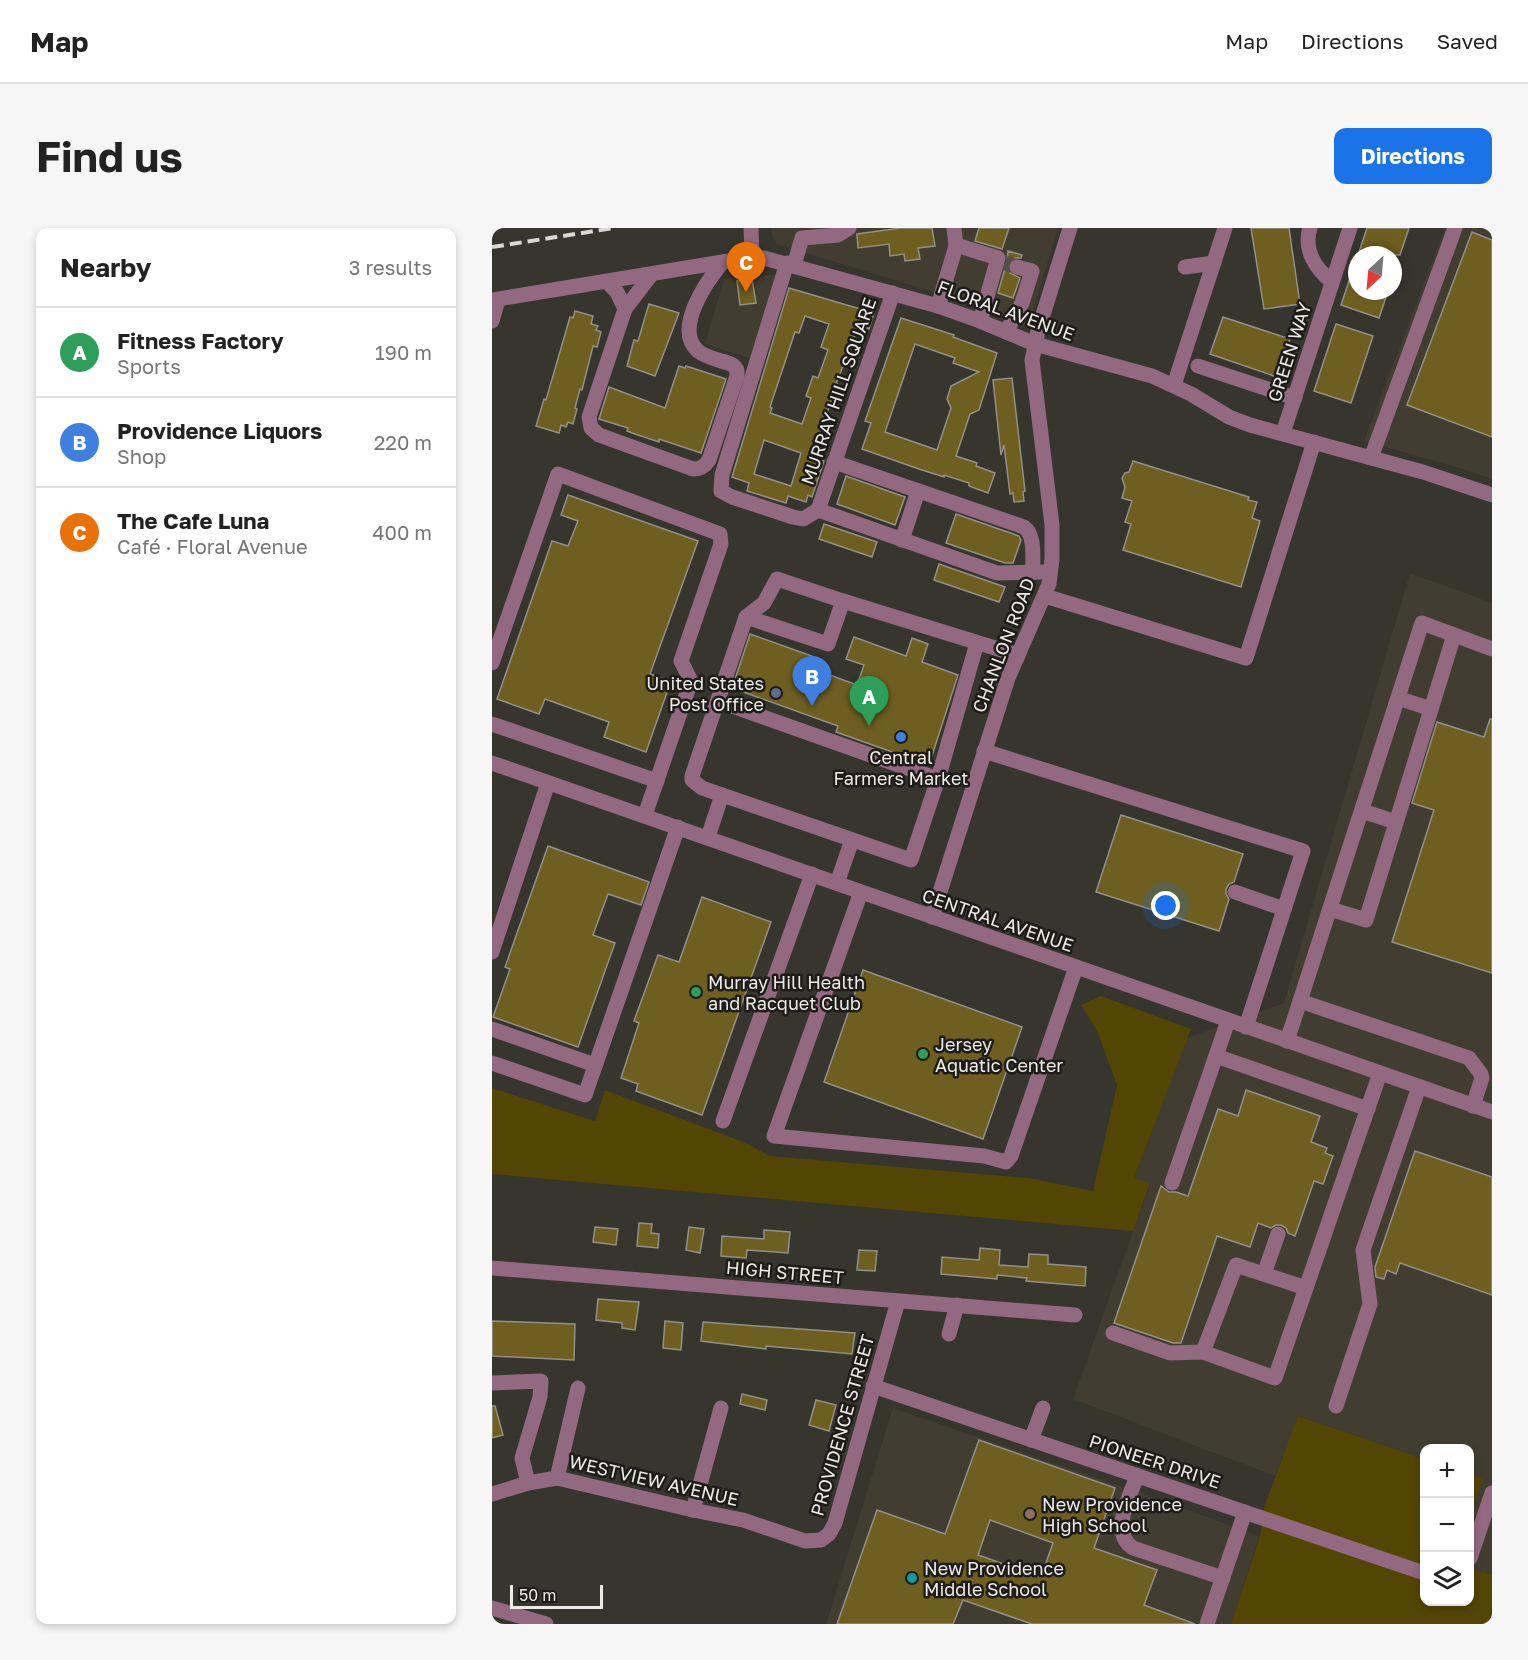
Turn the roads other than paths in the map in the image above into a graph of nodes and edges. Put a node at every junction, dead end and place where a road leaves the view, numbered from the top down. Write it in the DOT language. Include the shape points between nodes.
graph roads {
  1 [pos="751,228"];
  2 [pos="849,228"];
  3 [pos="954,228"];
  4 [pos="1071,228"];
  5 [pos="1225,228"];
  6 [pos="1310,228"];
  7 [pos="1350,228"];
  8 [pos="1455,228"];
  9 [pos="956,245"];
  10 [pos="752,257"];
  11 [pos="722,262"];
  12 [pos="1214,263"];
  13 [pos="791,264"];
  14 [pos="1185,267"];
  15 [pos="1009,268"];
  16 [pos="686,269"];
  17 [pos="651,275"];
  18 [pos="607,282"];
  19 [pos="1332,282"];
  20 [pos="893,293"];
  21 [pos="699,294"];
  22 [pos="495,300"];
  23 [pos="938,306"];
  24 [pos="625,309"];
  25 [pos="492,321"];
  26 [pos="980,321"];
  27 [pos="1006,332"];
  28 [pos="1035,344"];
  29 [pos="1198,366"];
  30 [pos="1174,385"];
  31 [pos="1295,398"];
  32 [pos="1283,433"];
  33 [pos="1314,442"];
  34 [pos="1371,458"];
  35 [pos="834,462"];
  36 [pos="918,491"];
  37 [pos="1492,495"];
  38 [pos="818,510"];
  39 [pos="902,540"];
  40 [pos="1033,572"];
  41 [pos="1051,572"];
  42 [pos="1045,596"];
  43 [pos="843,601"];
  44 [pos="746,617"];
  45 [pos="1454,635"];
  46 [pos="977,643"];
  47 [pos="1492,648"];
  48 [pos="1018,656"];
  49 [pos="492,663"];
  50 [pos="1398,698"];
  51 [pos="718,701"];
  52 [pos="1431,709"];
  53 [pos="492,724"];
  54 [pos="984,751"];
  55 [pos="492,763"];
  56 [pos="938,779"];
  57 [pos="657,782"];
  58 [pos="548,783"];
  59 [pos="722,795"];
  60 [pos="1362,811"];
  61 [pos="645,815"];
  62 [pos="1396,822"];
  63 [pos="678,827"];
  64 [pos="708,837"];
  65 [pos="852,840"];
  66 [pos="812,874"];
  67 [pos="837,883"];
  68 [pos="861,892"];
  69 [pos="1235,892"];
  70 [pos="1284,909"];
  71 [pos="1330,909"];
  72 [pos="932,917"];
  73 [pos="492,951"];
  74 [pos="1076,967"];
  75 [pos="1300,1001"];
  76 [pos="1228,1021"];
  77 [pos="1246,1027"];
  78 [pos="492,1029"];
  79 [pos="1287,1041"];
  80 [pos="1216,1056"];
  81 [pos="492,1063"];
  82 [pos="595,1065"];
  83 [pos="1380,1074"];
  84 [pos="1419,1087"];
  85 [pos="1473,1106"];
  86 [pos="1368,1109"];
  87 [pos="1492,1112"];
  88 [pos="723,1121"];
  89 [pos="1172,1183"];
  90 [pos="1278,1234"];
  91 [pos="492,1268"];
  92 [pos="1264,1274"];
  93 [pos="1306,1288"];
  94 [pos="898,1301"];
  95 [pos="957,1305"];
  96 [pos="1075,1315"];
  97 [pos="1113,1333"];
  98 [pos="949,1334"];
  99 [pos="1203,1352"];
  100 [pos="492,1383"];
  101 [pos="873,1386"];
  102 [pos="578,1388"];
  103 [pos="1336,1406"];
  104 [pos="721,1407"];
  105 [pos="1043,1408"];
  106 [pos="1031,1440"];
  107 [pos="1137,1476"];
  108 [pos="557,1478"];
  109 [pos="528,1483"];
  110 [pos="1492,1493"];
  111 [pos="492,1494"];
  112 [pos="693,1510"];
  113 [pos="1245,1512"];
  114 [pos="805,1541"];
  115 [pos="1472,1552"];
  116 [pos="1420,1572"];
  117 [pos="1223,1578"];
  118 [pos="492,1608"];
  119 [pos="546,1624"];
  120 [pos="1207,1624"];
  1 -- 10 [label="street"];
  2 -- 13 [label="street" via="838,235 802,238"];
  3 -- 9 [label="street"];
  4 -- 28 [label="street, CHANLON ROAD"];
  5 -- 12 [label="street"];
  6 -- 19 [label="street" via="1312,261"];
  7 -- 19 [label="street, GREEN WAY"];
  8 -- 34 [label="street"];
  9 -- 15 [label="street" via="998,258"];
  9 -- 23 [label="street"];
  10 -- 11 [label="street, FLORAL AVENUE"];
  10 -- 13 [label="street, FLORAL AVENUE"];
  11 -- 16 [label="street, FLORAL AVENUE"];
  11 -- 21 [label="street"];
  12 -- 14 [label="street"];
  12 -- 30 [label="street"];
  13 -- 20 [label="street, FLORAL AVENUE"];
  13 -- 38 [label="street" via="722,475 721,491 793,518 803,519"];
  15 -- 26 [label="street"];
  15 -- 27 [label="street" via="1022,303"];
  16 -- 17 [label="street, FLORAL AVENUE"];
  16 -- 21 [label="street"];
  17 -- 18 [label="street, FLORAL AVENUE"];
  17 -- 24 [label="street"];
  18 -- 22 [label="street, FLORAL AVENUE"];
  18 -- 24 [label="street"];
  19 -- 31 [label="street, GREEN WAY"];
  20 -- 23 [label="street, FLORAL AVENUE"];
  20 -- 35 [label="street, MURRAY HILL SQUARE"];
  21 -- 24 [label="street" via="689,332 695,347 733,366 737,376 709,460 698,469 599,435 591,428 589,417"];
  22 -- 25 [label="street"];
  23 -- 26 [label="street, FLORAL AVENUE"];
  26 -- 27 [label="street, FLORAL AVENUE"];
  27 -- 28 [label="street, FLORAL AVENUE"];
  28 -- 30 [label="street, FLORAL AVENUE"];
  28 -- 41 [label="street, CHANLON ROAD" via="1032,360 1053,541"];
  29 -- 31 [label="street"];
  30 -- 32 [label="street, FLORAL AVENUE" via="1229,417"];
  31 -- 32 [label="street, GREEN WAY"];
  32 -- 33 [label="street, FLORAL AVENUE"];
  33 -- 34 [label="street, FLORAL AVENUE"];
  33 -- 42 [label="street" via="1246,657"];
  34 -- 37 [label="street, FLORAL AVENUE"];
  35 -- 36 [label="street"];
  35 -- 38 [label="street, MURRAY HILL SQUARE"];
  36 -- 39 [label="street"];
  36 -- 40 [label="street" via="1028,530"];
  38 -- 39 [label="street, MURRAY HILL SQUARE"];
  39 -- 40 [label="street, MURRAY HILL SQUARE" via="997,573"];
  40 -- 41 [label="street, MURRAY HILL SQUARE"];
  41 -- 42 [label="street, CHANLON ROAD"];
  42 -- 48 [label="street, CHANLON ROAD"];
  43 -- 44 [label="street" via="777,579 764,603"];
  43 -- 44 [label="street" via="828,645"];
  43 -- 46 [label="street"];
  44 -- 51 [label="street"];
  45 -- 47 [label="street"];
  45 -- 50 [label="street" via="1422,623"];
  45 -- 52 [label="street"];
  46 -- 48 [label="street"];
  46 -- 56 [label="street"];
  48 -- 54 [label="street, CHANLON ROAD"];
  49 -- 57 [label="street" via="558,474 720,534 721,543 681,661 691,681"];
  50 -- 52 [label="street"];
  50 -- 60 [label="street"];
  51 -- 56 [label="street"];
  51 -- 59 [label="street" via="692,776 696,784"];
  52 -- 62 [label="street"];
  53 -- 57 [label="street"];
  54 -- 70 [label="street" via="1303,851"];
  54 -- 72 [label="street, CHANLON ROAD"];
  55 -- 58 [label="street, CENTRAL AVENUE"];
  56 -- 65 [label="street" via="911,860"];
  57 -- 61 [label="street"];
  58 -- 61 [label="street, CENTRAL AVENUE"];
  58 -- 73 [label="street"];
  59 -- 64 [label="street"];
  59 -- 65 [label="street"];
  60 -- 62 [label="street"];
  60 -- 71 [label="street"];
  61 -- 63 [label="street, CENTRAL AVENUE"];
  62 -- 71 [label="street" via="1366,921"];
  63 -- 64 [label="street, CENTRAL AVENUE"];
  63 -- 82 [label="street"];
  64 -- 66 [label="street, CENTRAL AVENUE"];
  65 -- 67 [label="street"];
  66 -- 67 [label="street, CENTRAL AVENUE"];
  66 -- 88 [label="street"];
  67 -- 68 [label="street, CENTRAL AVENUE"];
  68 -- 72 [label="street, CENTRAL AVENUE"];
  68 -- 74 [label="street" via="774,1136 984,1156 1006,1162"];
  69 -- 70 [label="street"];
  70 -- 77 [label="street"];
  71 -- 75 [label="street"];
  72 -- 74 [label="street, CENTRAL AVENUE"];
  74 -- 76 [label="street, CENTRAL AVENUE"];
  75 -- 79 [label="street"];
  75 -- 85 [label="street" via="1469,1058 1482,1078"];
  76 -- 77 [label="street, CENTRAL AVENUE"];
  76 -- 80 [label="street"];
  77 -- 79 [label="street, CENTRAL AVENUE"];
  78 -- 82 [label="street"];
  79 -- 83 [label="street, CENTRAL AVENUE"];
  80 -- 86 [label="street"];
  80 -- 89 [label="street"];
  81 -- 82 [label="street" via="585,1095"];
  83 -- 84 [label="street, CENTRAL AVENUE"];
  83 -- 86 [label="street"];
  84 -- 85 [label="street, CENTRAL AVENUE"];
  84 -- 103 [label="street" via="1363,1250 1370,1304"];
  85 -- 87 [label="street, CENTRAL AVENUE"];
  86 -- 93 [label="street"];
  90 -- 92 [label="street"];
  91 -- 94 [label="street, HIGH STREET"];
  92 -- 93 [label="street"];
  92 -- 99 [label="street" via="1236,1265"];
  93 -- 99 [label="street" via="1275,1378"];
  94 -- 95 [label="street, HIGH STREET"];
  94 -- 101 [label="street, PROVIDENCE STREET"];
  95 -- 96 [label="street, HIGH STREET"];
  95 -- 98 [label="street"];
  97 -- 99 [label="street" via="1170,1353"];
  100 -- 109 [label="street" via="541,1381 522,1458"];
  101 -- 106 [label="street, PIONEER DRIVE"];
  101 -- 114 [label="street, PROVIDENCE STREET" via="832,1529 821,1540"];
  102 -- 108 [label="street"];
  104 -- 112 [label="street"];
  105 -- 106 [label="street"];
  106 -- 107 [label="street, PIONEER DRIVE"];
  107 -- 113 [label="street, PIONEER DRIVE"];
  107 -- 117 [label="street" via="1121,1525 1127,1544"];
  108 -- 109 [label="street, WESTVIEW AVENUE"];
  108 -- 112 [label="street, WESTVIEW AVENUE"];
  109 -- 111 [label="street, WESTVIEW AVENUE"];
  110 -- 115 [label="street"];
  112 -- 114 [label="street, WESTVIEW AVENUE" via="743,1520"];
  113 -- 116 [label="street, PIONEER DRIVE"];
  113 -- 117 [label="street"];
  117 -- 120 [label="street"];
  118 -- 119 [label="street"];
}
